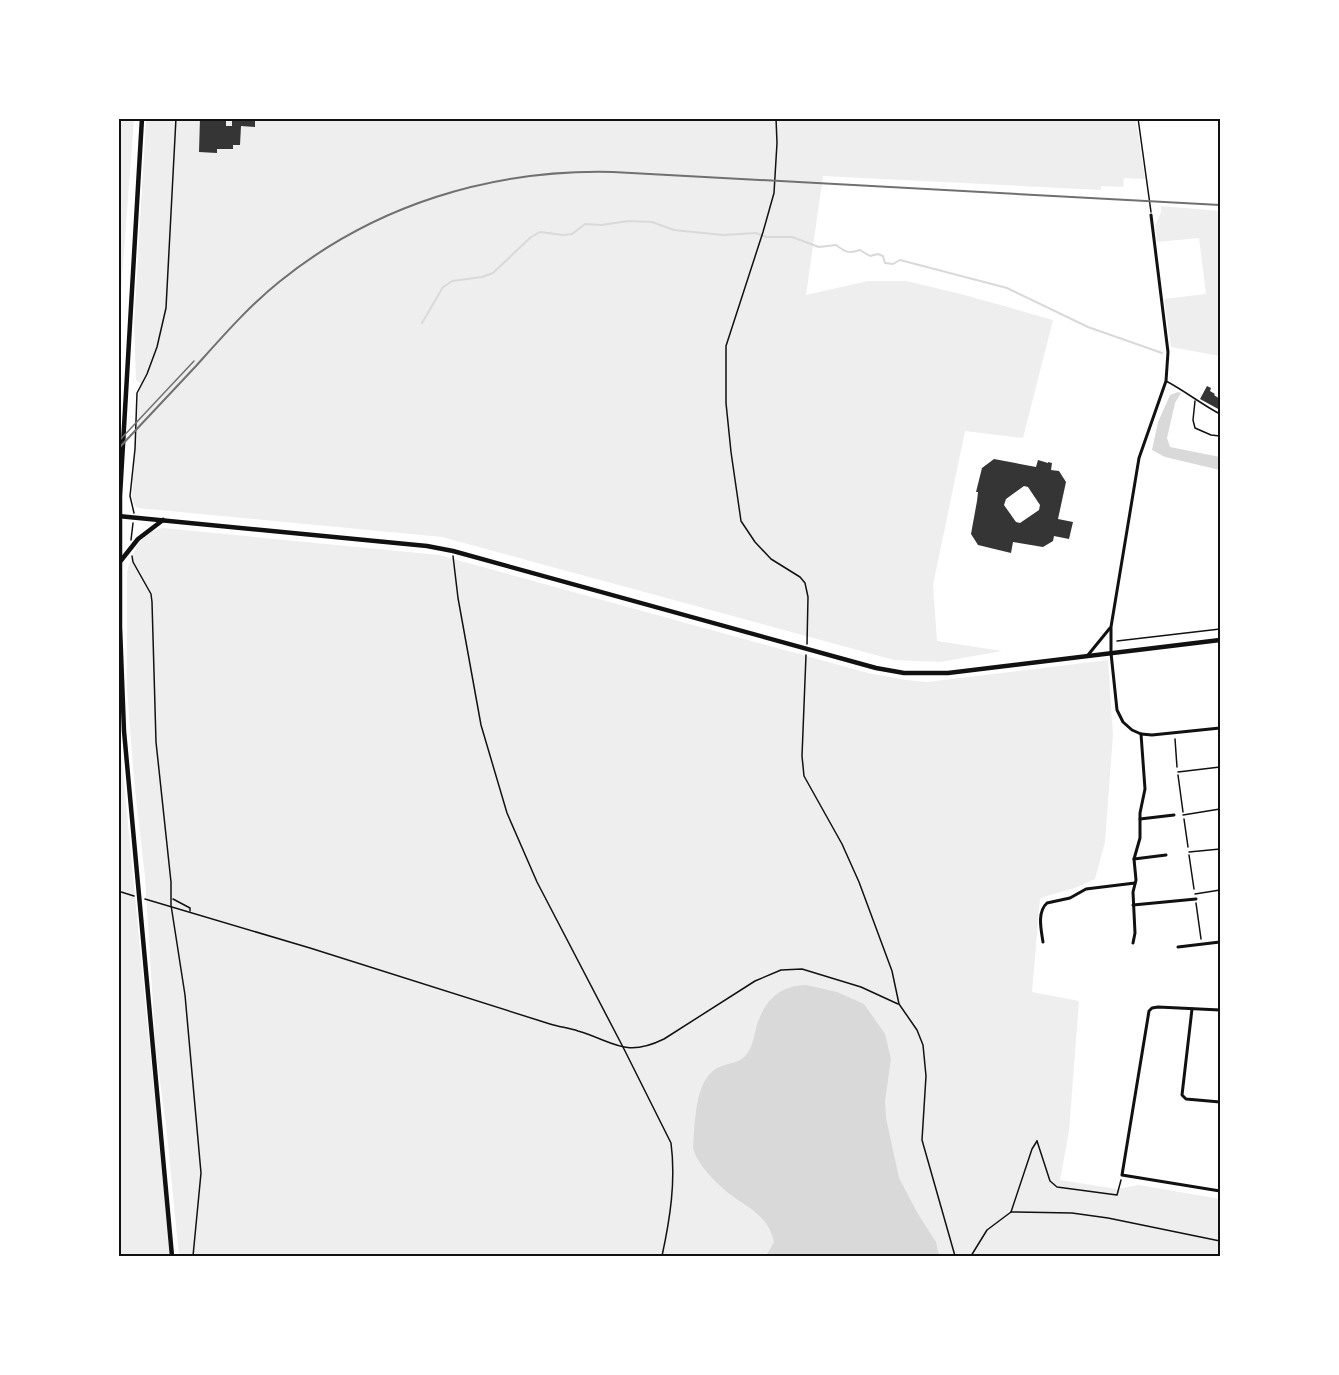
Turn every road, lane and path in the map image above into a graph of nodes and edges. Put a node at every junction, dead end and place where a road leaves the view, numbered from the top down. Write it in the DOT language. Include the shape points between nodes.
graph roads {
  1 [pos="141,118"];
  2 [pos="176,118"];
  3 [pos="776,118"];
  4 [pos="1138,118"];
  5 [pos="1151,215"];
  6 [pos="1166,381"];
  7 [pos="1195,400"];
  8 [pos="1221,414"];
  9 [pos="1221,436"];
  10 [pos="134,510"];
  11 [pos="119,516"];
  12 [pos="163,520"];
  13 [pos="453,551"];
  14 [pos="133,559"];
  15 [pos="119,563"];
  16 [pos="1112,627"];
  17 [pos="1221,629"];
  18 [pos="1221,640"];
  19 [pos="1111,641"];
  20 [pos="806,649"];
  21 [pos="1111,653"];
  22 [pos="1088,656"];
  23 [pos="1221,728"];
  24 [pos="1174,732"];
  25 [pos="1141,734"];
  26 [pos="1221,767"];
  27 [pos="1178,772"];
  28 [pos="1221,809"];
  29 [pos="1184,814"];
  30 [pos="1174,815"];
  31 [pos="1140,819"];
  32 [pos="1221,849"];
  33 [pos="1189,852"];
  34 [pos="1166,855"];
  35 [pos="1134,859"];
  36 [pos="1135,884"];
  37 [pos="118,891"];
  38 [pos="1221,891"];
  39 [pos="1195,894"];
  40 [pos="172,899"];
  41 [pos="1196,899"];
  42 [pos="1133,905"];
  43 [pos="189,912"];
  44 [pos="1043,942"];
  45 [pos="1221,942"];
  46 [pos="1133,943"];
  47 [pos="1202,945"];
  48 [pos="1178,947"];
  49 [pos="899,1004"];
  50 [pos="1192,1008"];
  51 [pos="1221,1010"];
  52 [pos="624,1049"];
  53 [pos="1221,1102"];
  54 [pos="1122,1175"];
  55 [pos="1221,1191"];
  56 [pos="1011,1212"];
  57 [pos="1221,1241"];
  58 [pos="172,1257"];
  59 [pos="193,1257"];
  60 [pos="662,1257"];
  61 [pos="955,1257"];
  62 [pos="971,1257"];
  1 -- 11 [label="main road"];
  2 -- 10 [label="path" via="166,308 157,347 137,393 130,496"];
  3 -- 20 [label="path" via="774,193 726,346 726,403 741,521 771,559 805,583"];
  4 -- 5 [label="path"];
  5 -- 6 [label="street" via="1168,354"];
  6 -- 7 [label="lane"];
  6 -- 16 [label="street" via="1139,458"];
  7 -- 8 [label="lane"];
  7 -- 9 [label="lane" via="1195,428"];
  11 -- 12 [label="main road"];
  11 -- 15 [label="main road"];
  12 -- 13 [label="main road"];
  12 -- 15 [label="main road" via="138,539"];
  13 -- 20 [label="main road"];
  13 -- 52 [label="path" via="481,725 507,813 537,882"];
  14 -- 40 [label="path" via="152,602 156,741"];
  15 -- 58 [label="main road" via="124,730"];
  16 -- 19 [label="street"];
  16 -- 22 [label="street"];
  17 -- 19 [label="path"];
  18 -- 21 [label="main road"];
  19 -- 21 [label="street"];
  20 -- 22 [label="main road" via="876,668 925,674"];
  20 -- 49 [label="path" via="804,776 859,882 892,971"];
  21 -- 22 [label="main road"];
  21 -- 25 [label="street" via="1117,710 1123,722"];
  23 -- 24 [label="street"];
  24 -- 25 [label="street"];
  24 -- 27 [label="path"];
  25 -- 31 [label="street" via="1145,789"];
  26 -- 27 [label="lane"];
  27 -- 29 [label="path"];
  28 -- 29 [label="lane"];
  29 -- 33 [label="path"];
  30 -- 31 [label="street"];
  31 -- 35 [label="street" via="1141,833"];
  32 -- 33 [label="lane"];
  33 -- 39 [label="path"];
  34 -- 35 [label="street"];
  35 -- 36 [label="street"];
  36 -- 42 [label="street"];
  36 -- 44 [label="street" via="1086,889 1070,898 1047,903 1042,910"];
  37 -- 43 [label="path"];
  38 -- 39 [label="lane"];
  40 -- 43 [label="path" via="190,908"];
  40 -- 59 [label="path" via="201,1173"];
  41 -- 42 [label="street"];
  41 -- 47 [label="path"];
  42 -- 46 [label="street"];
  43 -- 52 [label="path" via="579,1031"];
  45 -- 47 [label="street"];
  47 -- 48 [label="street"];
  49 -- 52 [label="path" via="861,987 802,969 773,971 664,1039 650,1046"];
  49 -- 61 [label="path" via="917,1030 925,1052 922,1140"];
  50 -- 51 [label="street"];
  50 -- 53 [label="street" via="1182,1095 1186,1099"];
  50 -- 54 [label="street" via="1152,1008"];
  52 -- 60 [label="path" via="671,1143 672,1198"];
  54 -- 55 [label="street"];
  54 -- 56 [label="path" via="1117,1195 1057,1187 1050,1181 1037,1141"];
  56 -- 57 [label="path" via="1072,1213"];
  56 -- 62 [label="path" via="987,1230"];
}
